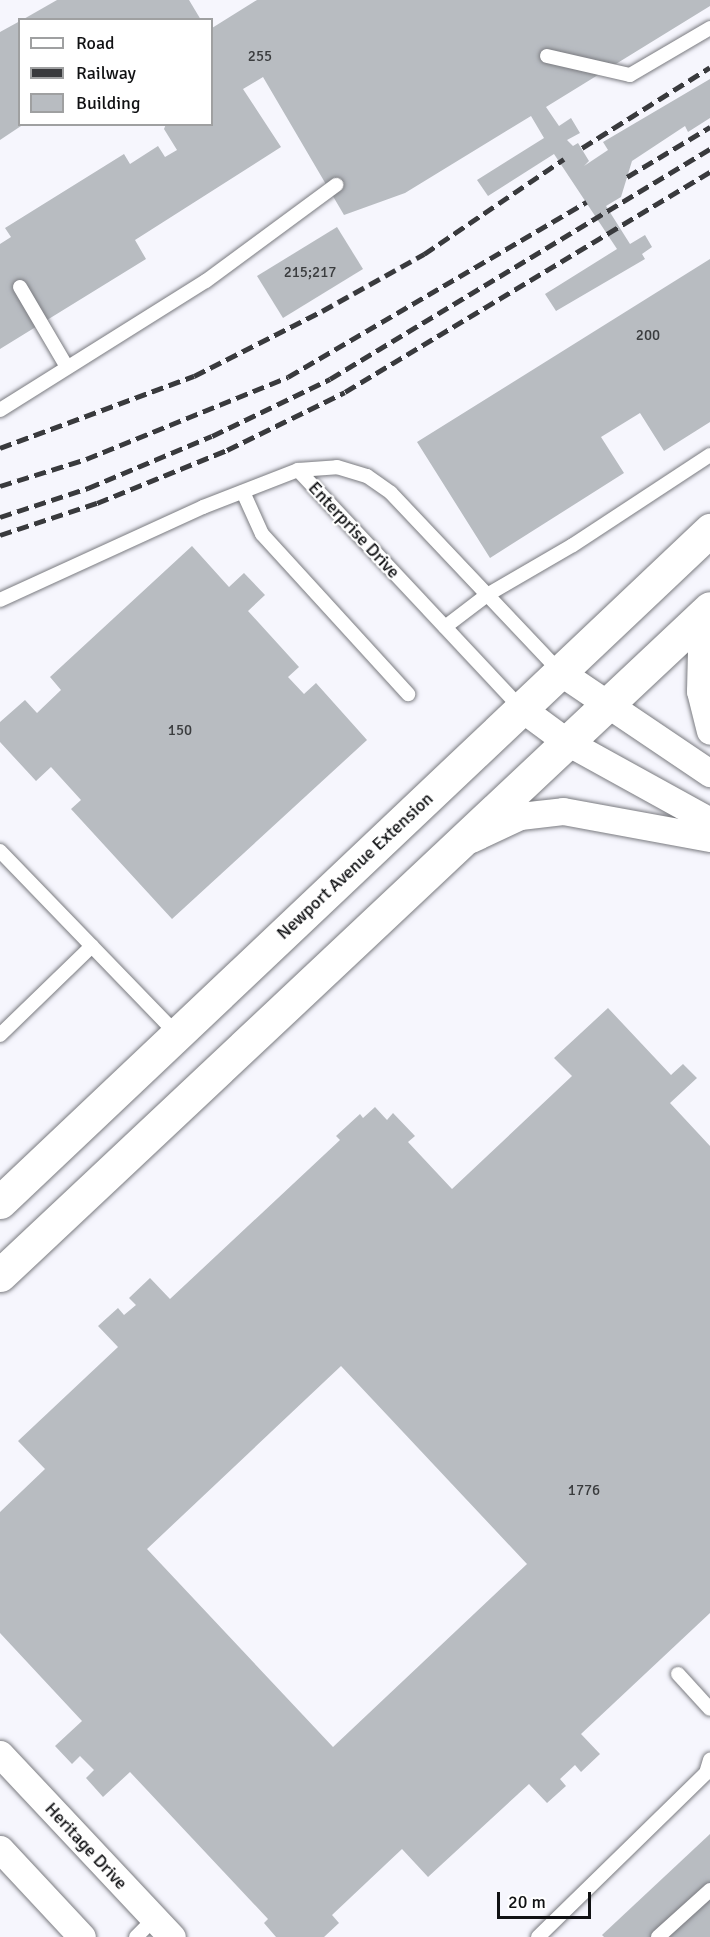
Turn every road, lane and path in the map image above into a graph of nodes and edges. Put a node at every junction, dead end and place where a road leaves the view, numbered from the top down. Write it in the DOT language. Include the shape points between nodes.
graph roads {
  1 [pos="710,28"];
  2 [pos="547,56"];
  3 [pos="336,185"];
  4 [pos="20,287"];
  5 [pos="67,367"];
  6 [pos="0,410"];
  7 [pos="710,455"];
  8 [pos="298,471"];
  9 [pos="243,492"];
  10 [pos="710,530"];
  11 [pos="487,595"];
  12 [pos="0,600"];
  13 [pos="710,608"];
  14 [pos="445,627"];
  15 [pos="710,630"];
  16 [pos="560,672"];
  17 [pos="408,694"];
  18 [pos="606,706"];
  19 [pos="521,708"];
  20 [pos="710,731"];
  21 [pos="567,742"];
  22 [pos="710,773"];
  23 [pos="710,821"];
  24 [pos="710,838"];
  25 [pos="454,847"];
  26 [pos="0,851"];
  27 [pos="92,946"];
  28 [pos="177,1034"];
  29 [pos="0,1035"];
  30 [pos="0,1202"];
  31 [pos="0,1275"];
  32 [pos="678,1674"];
  33 [pos="710,1709"];
  34 [pos="0,1754"];
  35 [pos="710,1760"];
  36 [pos="0,1849"];
  37 [pos="710,1890"];
  38 [pos="154,1931"];
  39 [pos="82,1937"];
  40 [pos="538,1937"];
  41 [pos="658,1937"];
  1 -- 2 [label="lane" via="630,75"];
  3 -- 5 [label="lane" via="206,280"];
  4 -- 5 [label="lane"];
  5 -- 6 [label="lane"];
  7 -- 11 [label="lane" via="573,545"];
  8 -- 9 [label="lane"];
  8 -- 11 [label="lane, Enterprise Drive" via="337,467 367,476 391,493"];
  8 -- 14 [label="lane, Enterprise Drive"];
  9 -- 12 [label="lane"];
  9 -- 17 [label="lane" via="262,534"];
  10 -- 16 [label="main road, Newport Avenue Extension"];
  11 -- 14 [label="lane"];
  11 -- 16 [label="lane, Enterprise Drive"];
  13 -- 18 [label="main road"];
  14 -- 19 [label="lane, Enterprise Drive"];
  15 -- 20 [label="street" via="701,650 700,690"];
  16 -- 18 [label="street, Enterprise Drive"];
  16 -- 19 [label="main road, Newport Avenue Extension"];
  18 -- 21 [label="main road"];
  18 -- 22 [label="street, Enterprise Drive"];
  19 -- 21 [label="street, Enterprise Drive"];
  19 -- 28 [label="main road, Newport Avenue Extension"];
  21 -- 23 [label="street, Enterprise Drive"];
  21 -- 25 [label="main road"];
  24 -- 25 [label="street" via="563,811 520,816"];
  25 -- 31 [label="main road"];
  26 -- 27 [label="lane"];
  27 -- 28 [label="lane"];
  27 -- 29 [label="lane"];
  28 -- 30 [label="main road, Newport Avenue Extension"];
  32 -- 33 [label="lane"];
  34 -- 38 [label="street, Heritage Drive"];
  35 -- 40 [label="lane" via="706,1773"];
  36 -- 39 [label="street"];
  37 -- 41 [label="lane"];
}
